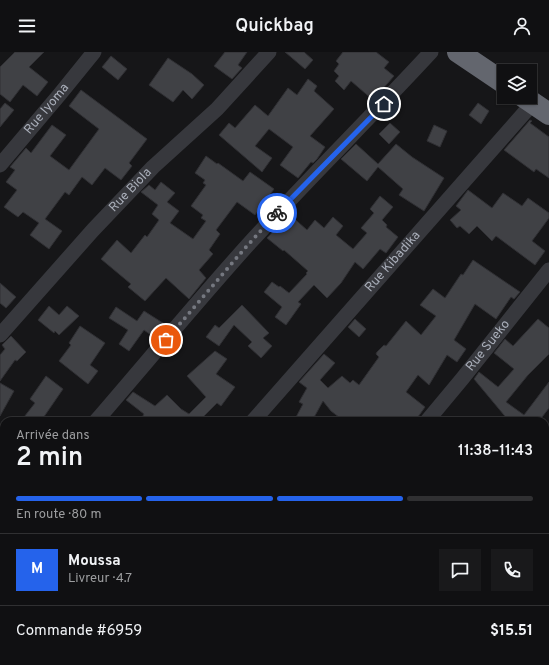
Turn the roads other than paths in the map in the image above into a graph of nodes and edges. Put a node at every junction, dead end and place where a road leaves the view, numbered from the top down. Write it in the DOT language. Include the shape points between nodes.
graph roads {
  1 [pos="94,52"];
  2 [pos="268,52"];
  3 [pos="430,52"];
  4 [pos="458,52"];
  5 [pos="497,78"];
  6 [pos="535,105"];
  7 [pos="0,165"];
  8 [pos="549,270"];
  9 [pos="0,335"];
  10 [pos="99,417"];
  11 [pos="257,417"];
  12 [pos="430,417"];
  1 -- 7 [label="street, Rue Iyoma"];
  2 -- 9 [label="street, Rue Biola" via="216,109 153,167 93,230"];
  3 -- 10 [label="street" via="384,104 246,247"];
  4 -- 5 [label="highway"];
  6 -- 11 [label="street, Rue Kibadika"];
  8 -- 12 [label="street, Rue Sueko"];
}
